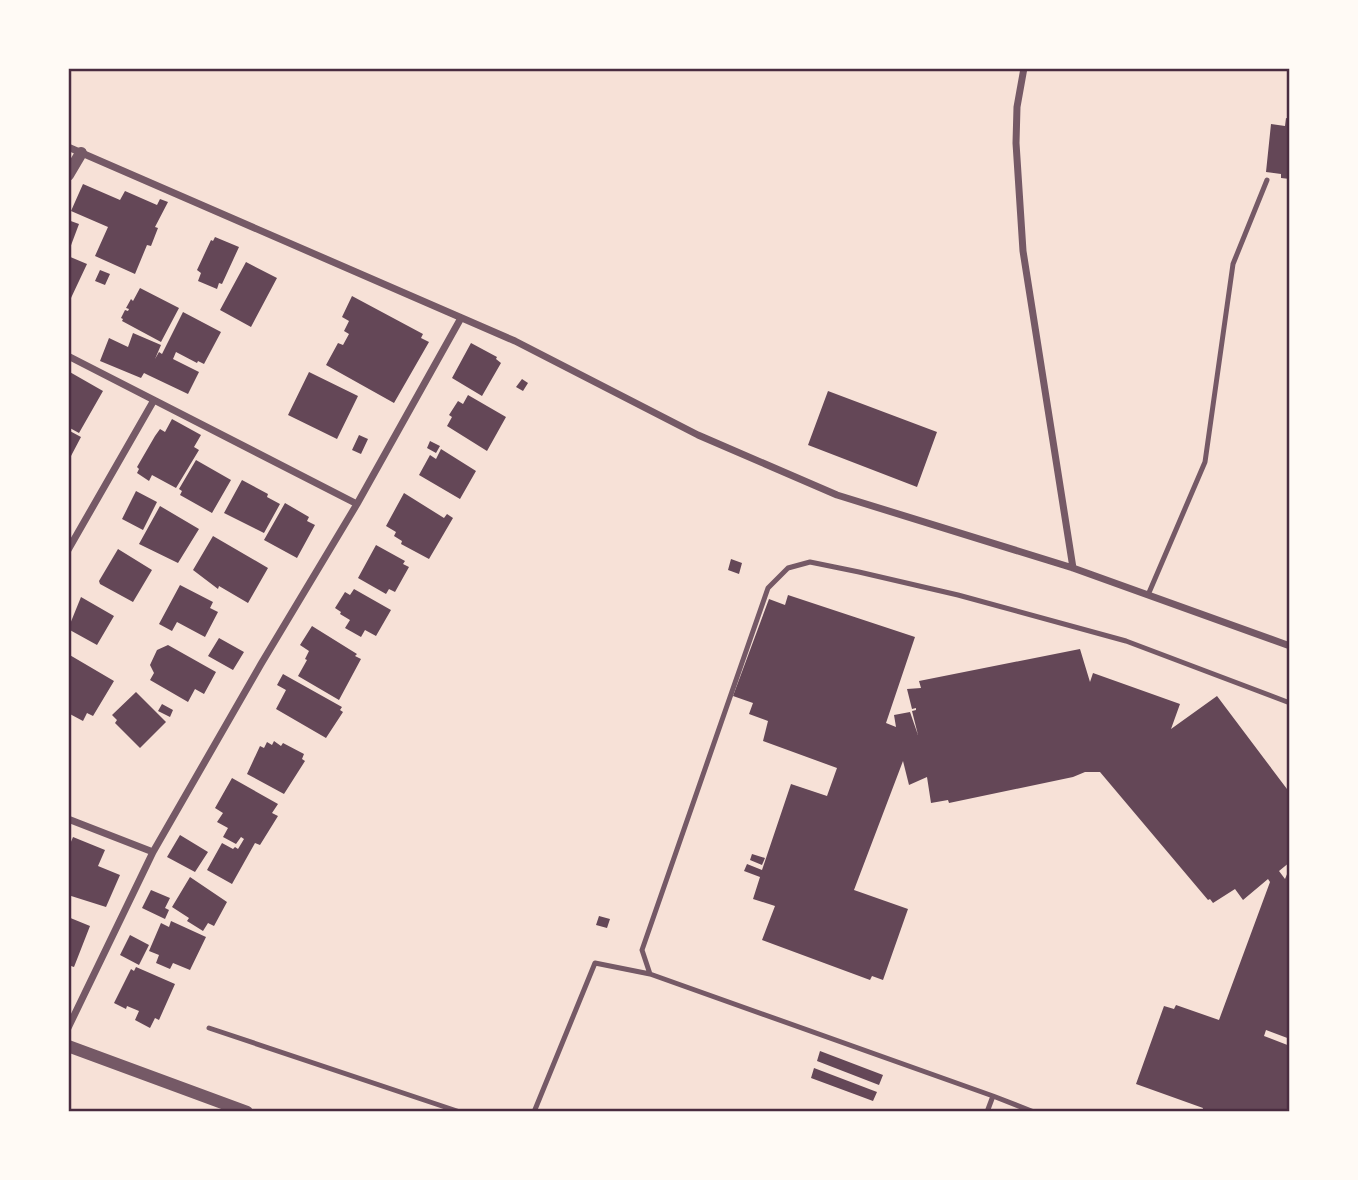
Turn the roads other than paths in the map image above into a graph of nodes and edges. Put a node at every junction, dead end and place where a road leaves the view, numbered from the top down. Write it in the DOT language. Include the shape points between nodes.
graph roads {
  1 [pos="1024,68"];
  2 [pos="68,147"];
  3 [pos="81,153"];
  4 [pos="68,175"];
  5 [pos="1267,180"];
  6 [pos="461,318"];
  7 [pos="68,356"];
  8 [pos="154,400"];
  9 [pos="357,504"];
  10 [pos="68,550"];
  11 [pos="1073,568"];
  12 [pos="1148,595"];
  13 [pos="1290,646"];
  14 [pos="1290,703"];
  15 [pos="68,819"];
  16 [pos="153,852"];
  17 [pos="650,974"];
  18 [pos="68,1028"];
  19 [pos="209,1028"];
  20 [pos="68,1046"];
  21 [pos="993,1096"];
  22 [pos="247,1112"];
  23 [pos="460,1112"];
  24 [pos="534,1112"];
  25 [pos="987,1112"];
  26 [pos="1034,1112"];
  1 -- 11 [label="street" via="1016,119 1023,251"];
  2 -- 3 [label="street"];
  3 -- 4 [label="street"];
  3 -- 6 [label="street"];
  5 -- 12 [label="lane" via="1233,264 1205,462"];
  6 -- 9 [label="street"];
  6 -- 11 [label="street" via="698,435 837,495"];
  7 -- 8 [label="street"];
  8 -- 9 [label="street"];
  8 -- 10 [label="street"];
  9 -- 16 [label="street"];
  11 -- 12 [label="street"];
  12 -- 13 [label="street"];
  14 -- 17 [label="lane" via="1126,641 958,595 810,562 788,568 768,588 642,950"];
  15 -- 16 [label="street"];
  16 -- 18 [label="street"];
  17 -- 21 [label="lane"];
  17 -- 24 [label="lane" via="595,963"];
  19 -- 23 [label="lane"];
  20 -- 22 [label="street"];
  21 -- 25 [label="lane"];
  21 -- 26 [label="lane"];
}
